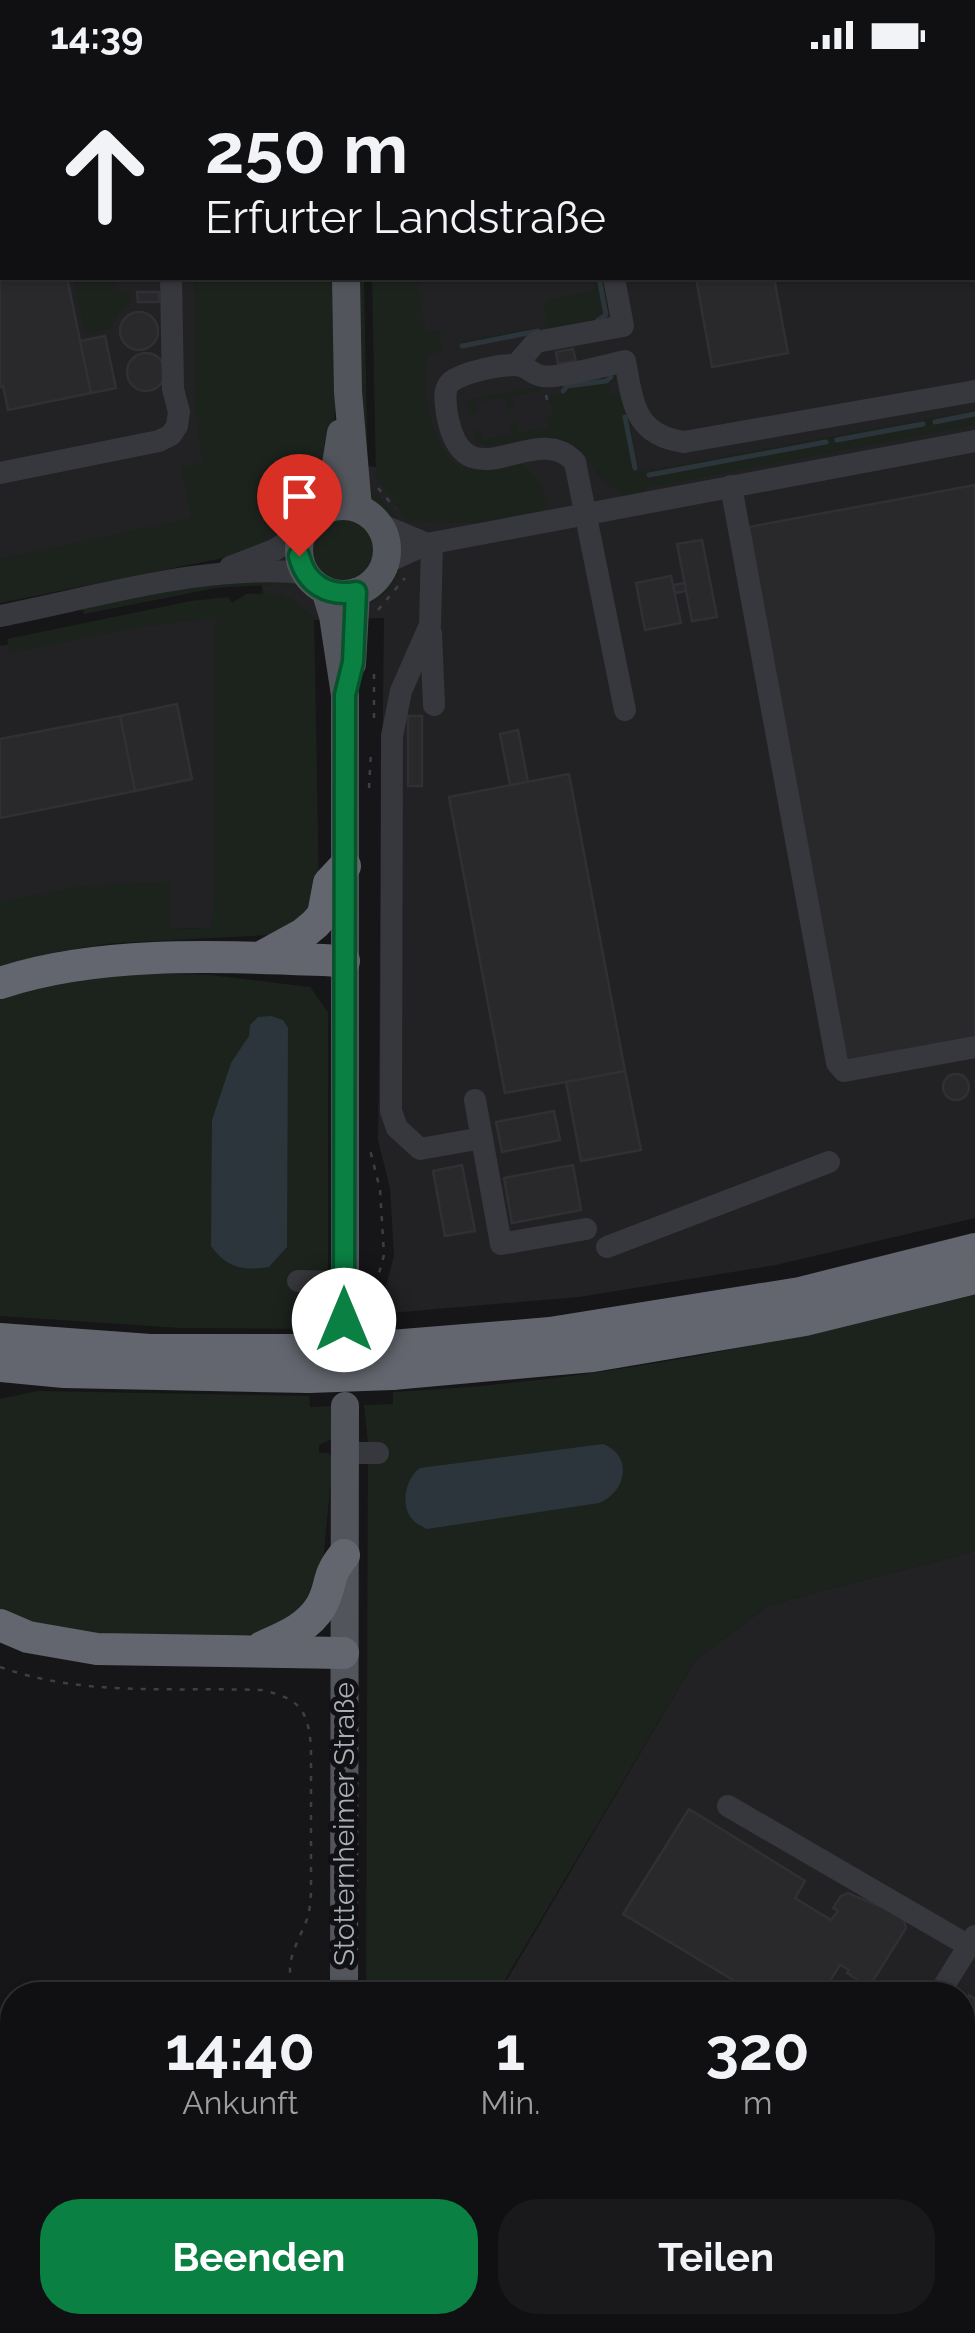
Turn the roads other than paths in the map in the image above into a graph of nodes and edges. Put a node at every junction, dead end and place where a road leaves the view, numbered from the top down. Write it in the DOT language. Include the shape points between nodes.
graph roads {
  1 [pos="171,280"];
  2 [pos="181,280"];
  3 [pos="346,280"];
  4 [pos="614,280"];
  5 [pos="623,326"];
  6 [pos="624,361"];
  7 [pos="517,364"];
  8 [pos="975,391"];
  9 [pos="348,392"];
  10 [pos="179,412"];
  11 [pos="975,441"];
  12 [pos="0,474"];
  13 [pos="731,486"];
  14 [pos="328,508"];
  15 [pos="588,513"];
  16 [pos="368,516"];
  17 [pos="301,534"];
  18 [pos="430,543"];
  19 [pos="396,568"];
  20 [pos="203,576"];
  21 [pos="315,582"];
  22 [pos="365,602"];
  23 [pos="0,616"];
  24 [pos="430,625"];
  25 [pos="345,695"];
  26 [pos="434,704"];
  27 [pos="625,710"];
  28 [pos="344,866"];
  29 [pos="259,958"];
  30 [pos="344,961"];
  31 [pos="0,983"];
  32 [pos="975,1047"];
  33 [pos="475,1100"];
  34 [pos="482,1138"];
  35 [pos="829,1162"];
  36 [pos="586,1230"];
  37 [pos="607,1247"];
  38 [pos="975,1249"];
  39 [pos="975,1278"];
  40 [pos="298,1281"];
  41 [pos="344,1282"];
  42 [pos="356,1317"];
  43 [pos="2,1345"];
  44 [pos="392,1360"];
  45 [pos="308,1363"];
  46 [pos="64,1372"];
  47 [pos="0,1392"];
  48 [pos="345,1406"];
  49 [pos="344,1453"];
  50 [pos="378,1453"];
  51 [pos="344,1556"];
  52 [pos="0,1624"];
  53 [pos="255,1650"];
  54 [pos="343,1653"];
  55 [pos="728,1806"];
  56 [pos="972,1941"];
  57 [pos="344,1982"];
  58 [pos="946,1982"];
  1 -- 10 [label="street"];
  2 -- 10 [label="street"];
  3 -- 9 [label="main road"];
  4 -- 5 [label="street"];
  5 -- 6 [label="street"];
  5 -- 7 [label="street" via="536,342"];
  6 -- 7 [label="street" via="543,376"];
  6 -- 8 [label="street" via="635,411 656,434 684,442"];
  7 -- 15 [label="street" via="462,374 449,383 453,440 478,459 539,450 566,454 575,462"];
  9 -- 14 [label="main road"];
  9 -- 16 [label="main road"];
  10 -- 12 [label="street" via="178,426 159,441"];
  11 -- 13 [label="street"];
  13 -- 15 [label="street"];
  13 -- 32 [label="street" via="837,1062 844,1071"];
  14 -- 16 [label="main road"];
  14 -- 17 [label="main road"];
  15 -- 18 [label="street"];
  15 -- 27 [label="street"];
  16 -- 18 [label="street"];
  16 -- 19 [label="main road"];
  17 -- 20 [label="street"];
  17 -- 21 [label="main road" via="299,556"];
  18 -- 19 [label="street"];
  18 -- 24 [label="street"];
  19 -- 22 [label="main road" via="379,576"];
  20 -- 21 [label="street" via="282,571"];
  20 -- 23 [label="street"];
  21 -- 22 [label="main road"];
  21 -- 25 [label="main road" via="333,616"];
  22 -- 25 [label="main road"];
  24 -- 26 [label="street"];
  24 -- 34 [label="street" via="401,691 392,736 391,1111 396,1128 420,1149"];
  25 -- 28 [label="main road"];
  28 -- 29 [label="highway" via="329,883 315,924"];
  28 -- 30 [label="main road"];
  29 -- 30 [label="highway"];
  29 -- 31 [label="highway" via="86,962"];
  30 -- 41 [label="main road"];
  33 -- 34 [label="street"];
  34 -- 36 [label="street" via="501,1244"];
  35 -- 37 [label="street"];
  38 -- 44 [label="highway" via="800,1293"];
  39 -- 44 [label="highway" via="805,1320 631,1349 530,1363"];
  40 -- 41 [label="street"];
  41 -- 42 [label="main road"];
  43 -- 45 [label="highway"];
  43 -- 46 [label="highway"];
  44 -- 45 [label="highway, bridge"];
  45 -- 46 [label="highway"];
  46 -- 47 [label="highway"];
  48 -- 49 [label="main road, Stotternheimer Straße"];
  49 -- 50 [label="street"];
  49 -- 51 [label="main road, Stotternheimer Straße"];
  51 -- 53 [label="highway" via="311,1618"];
  51 -- 54 [label="main road, Stotternheimer Straße"];
  52 -- 53 [label="highway" via="28,1637 96,1649"];
  53 -- 54 [label="highway"];
  54 -- 57 [label="main road, Stotternheimer Straße"];
  55 -- 56 [label="street"];
  56 -- 58 [label="street"];
}
